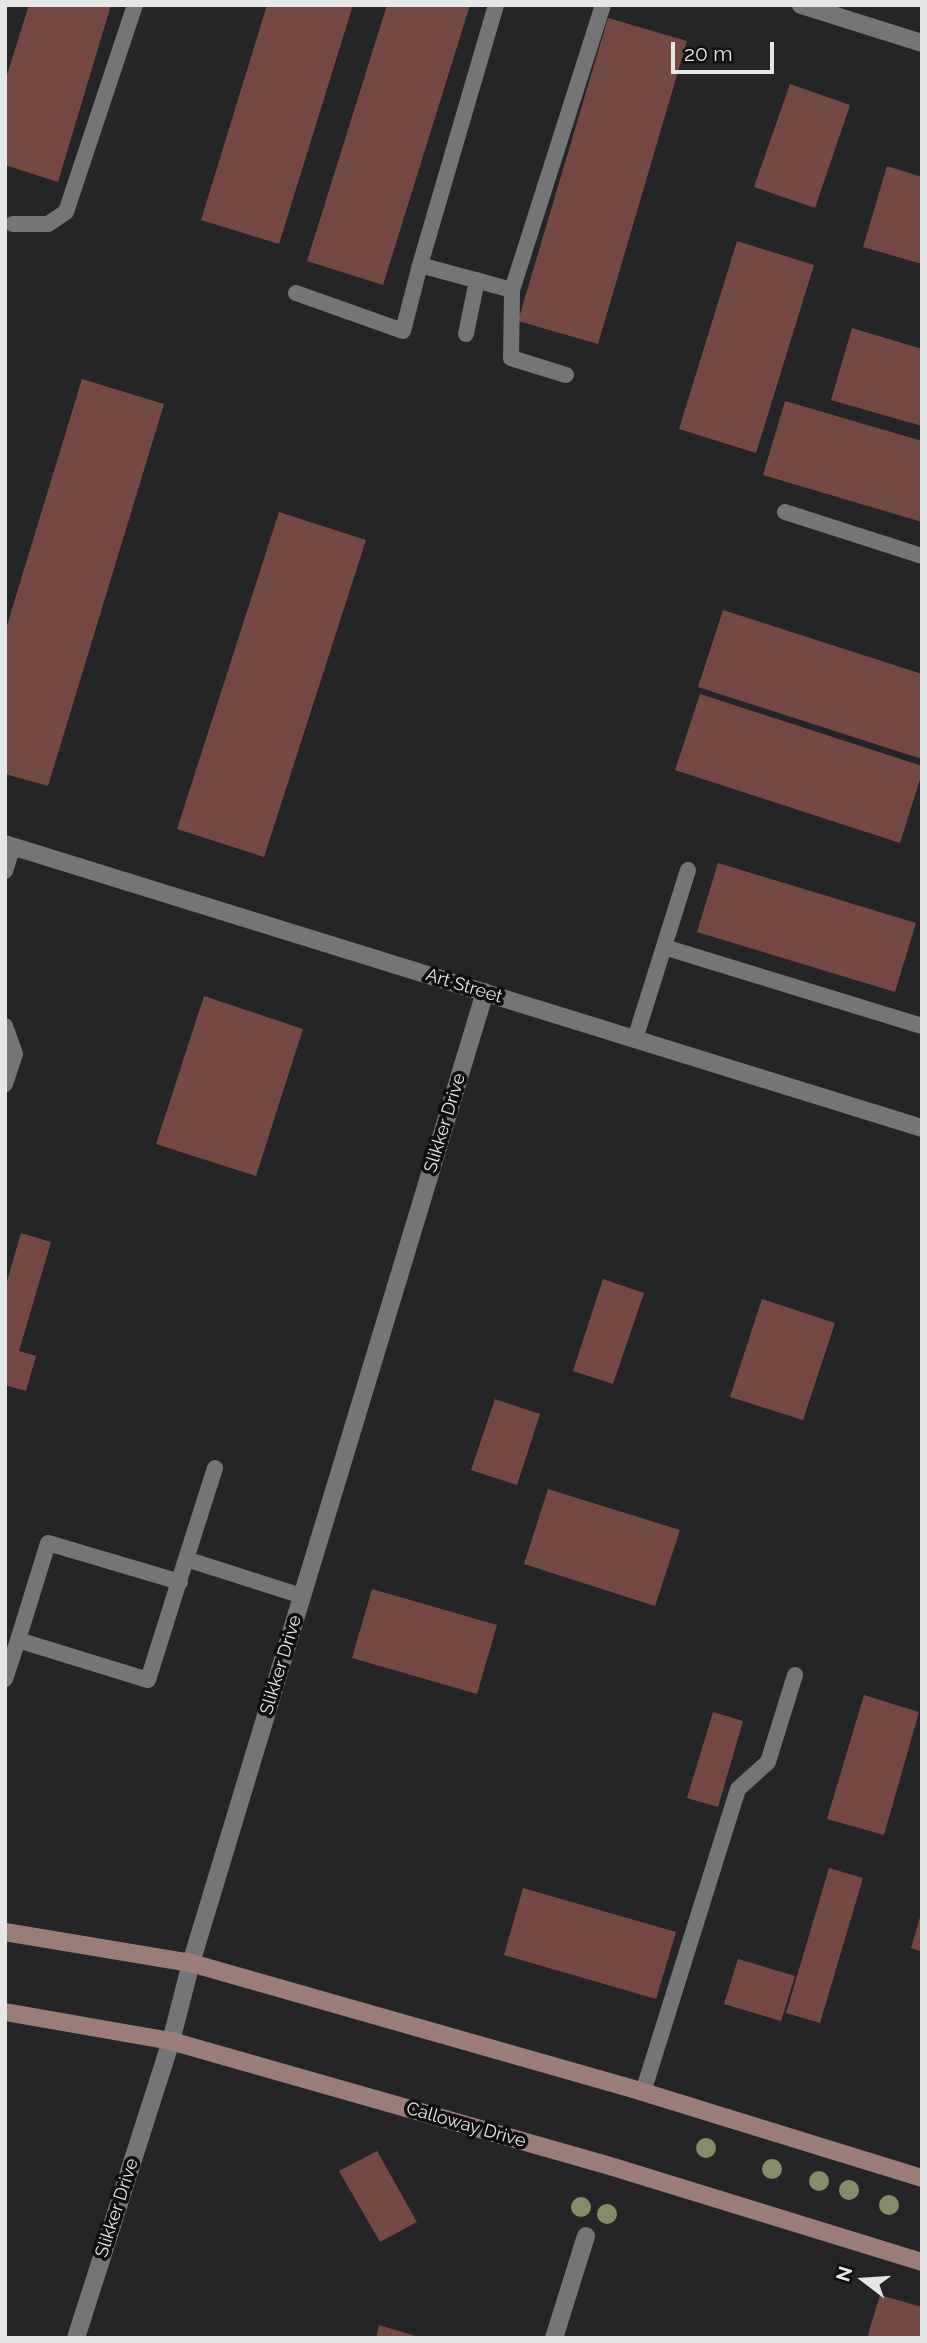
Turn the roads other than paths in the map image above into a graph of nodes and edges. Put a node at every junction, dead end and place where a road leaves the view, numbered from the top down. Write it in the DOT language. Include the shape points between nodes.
graph roads {
  1 [pos="135,5"];
  2 [pos="496,5"];
  3 [pos="603,5"];
  4 [pos="800,5"];
  5 [pos="922,43"];
  6 [pos="13,224"];
  7 [pos="420,265"];
  8 [pos="477,281"];
  9 [pos="512,290"];
  10 [pos="296,293"];
  11 [pos="466,334"];
  12 [pos="566,375"];
  13 [pos="785,512"];
  14 [pos="922,556"];
  15 [pos="9,845"];
  16 [pos="688,870"];
  17 [pos="5,871"];
  18 [pos="664,947"];
  19 [pos="485,992"];
  20 [pos="5,1026"];
  21 [pos="922,1026"];
  22 [pos="635,1039"];
  23 [pos="5,1084"];
  24 [pos="922,1128"];
  25 [pos="215,1468"];
  26 [pos="186,1559"];
  27 [pos="180,1582"];
  28 [pos="302,1596"];
  29 [pos="18,1640"];
  30 [pos="795,1675"];
  31 [pos="5,1679"];
  32 [pos="5,1932"];
  33 [pos="191,1963"];
  34 [pos="5,2012"];
  35 [pos="170,2041"];
  36 [pos="643,2092"];
  37 [pos="922,2178"];
  38 [pos="586,2236"];
  39 [pos="922,2262"];
  40 [pos="76,2338"];
  41 [pos="554,2338"];
  1 -- 6 [label="lane" via="66,212 48,224"];
  2 -- 7 [label="lane"];
  3 -- 9 [label="lane"];
  4 -- 5 [label="street"];
  7 -- 8 [label="lane"];
  7 -- 10 [label="lane" via="403,331"];
  8 -- 9 [label="lane"];
  8 -- 11 [label="lane"];
  9 -- 12 [label="lane" via="511,358"];
  13 -- 14 [label="lane"];
  15 -- 17 [label="lane"];
  15 -- 19 [label="street, Art Street"];
  16 -- 18 [label="lane"];
  18 -- 21 [label="lane"];
  18 -- 22 [label="lane"];
  19 -- 22 [label="street, Art Street"];
  19 -- 28 [label="street, Slikker Drive"];
  20 -- 23 [label="lane" via="15,1054"];
  22 -- 24 [label="street, Art Street"];
  25 -- 26 [label="lane"];
  26 -- 27 [label="lane"];
  26 -- 28 [label="lane"];
  27 -- 29 [label="lane" via="148,1680"];
  27 -- 29 [label="lane" via="48,1543"];
  28 -- 33 [label="street, Slikker Drive"];
  29 -- 31 [label="lane"];
  30 -- 36 [label="lane" via="768,1762 738,1789"];
  32 -- 33 [label="main road"];
  33 -- 35 [label="street, Slikker Drive"];
  33 -- 36 [label="main road"];
  34 -- 35 [label="main road, Calloway Drive"];
  35 -- 39 [label="main road, Calloway Drive" via="610,2166"];
  35 -- 40 [label="street, Slikker Drive"];
  36 -- 37 [label="main road"];
  38 -- 41 [label="street"];
}
